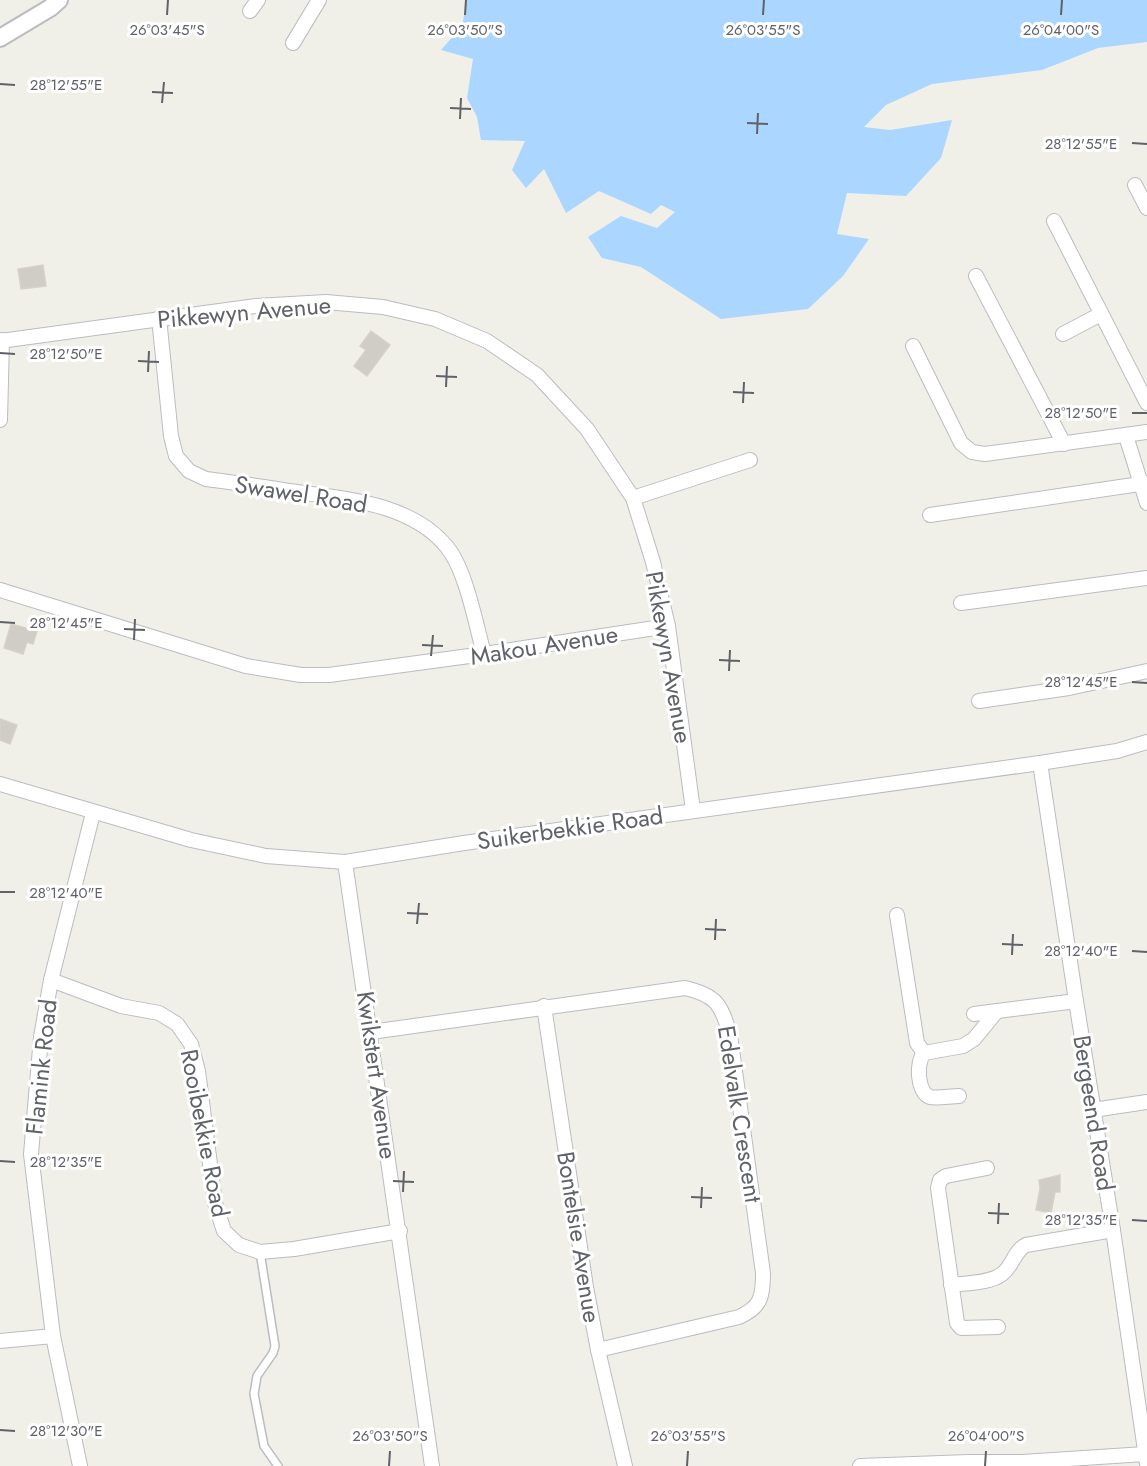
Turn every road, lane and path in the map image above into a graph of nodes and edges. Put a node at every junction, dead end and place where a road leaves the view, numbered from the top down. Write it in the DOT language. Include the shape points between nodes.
graph roads {
  1 [pos="59,0"];
  2 [pos="319,0"];
  3 [pos="0,38"];
  4 [pos="293,43"];
  5 [pos="1135,185"];
  6 [pos="1147,208"];
  7 [pos="1054,221"];
  8 [pos="976,276"];
  9 [pos="1101,314"];
  10 [pos="159,318"];
  11 [pos="1063,334"];
  12 [pos="1,340"];
  13 [pos="913,346"];
  14 [pos="1147,403"];
  15 [pos="0,420"];
  16 [pos="1147,432"];
  17 [pos="1126,436"];
  18 [pos="1064,444"];
  19 [pos="750,460"];
  20 [pos="1144,483"];
  21 [pos="633,498"];
  22 [pos="1147,503"];
  23 [pos="930,515"];
  24 [pos="1147,578"];
  25 [pos="0,590"];
  26 [pos="961,603"];
  27 [pos="668,626"];
  28 [pos="484,654"];
  29 [pos="1147,671"];
  30 [pos="979,701"];
  31 [pos="1147,742"];
  32 [pos="1040,763"];
  33 [pos="0,784"];
  34 [pos="693,810"];
  35 [pos="93,813"];
  36 [pos="345,862"];
  37 [pos="897,915"];
  38 [pos="51,980"];
  39 [pos="1076,1001"];
  40 [pos="544,1006"];
  41 [pos="997,1011"];
  42 [pos="974,1014"];
  43 [pos="371,1032"];
  44 [pos="924,1053"];
  45 [pos="959,1096"];
  46 [pos="1147,1102"];
  47 [pos="1093,1110"];
  48 [pos="987,1168"];
  49 [pos="1113,1230"];
  50 [pos="400,1231"];
  51 [pos="260,1252"];
  52 [pos="951,1285"];
  53 [pos="998,1327"];
  54 [pos="52,1336"];
  55 [pos="0,1341"];
  56 [pos="598,1350"];
  57 [pos="1146,1459"];
  58 [pos="80,1466"];
  59 [pos="278,1466"];
  60 [pos="432,1466"];
  61 [pos="625,1466"];
  62 [pos="860,1466"];
  1 -- 3 [label="street"];
  2 -- 4 [label="street"];
  5 -- 6 [label="street"];
  7 -- 9 [label="street"];
  8 -- 18 [label="street"];
  9 -- 11 [label="street"];
  9 -- 14 [label="street"];
  10 -- 12 [label="street, Pikkewyn Avenue"];
  10 -- 21 [label="street, Pikkewyn Avenue" via="326,302 383,307 435,319 488,341 537,375 587,429"];
  10 -- 28 [label="street, Swawel Road" via="171,436 176,456 189,471 206,479 362,501 397,512 428,529 448,548 461,573"];
  12 -- 15 [label="street"];
  13 -- 18 [label="street" via="952,429 972,452 985,454"];
  16 -- 17 [label="street"];
  17 -- 18 [label="street"];
  17 -- 20 [label="street"];
  19 -- 21 [label="street"];
  20 -- 22 [label="street"];
  20 -- 23 [label="street"];
  21 -- 27 [label="street, Pikkewyn Avenue"];
  24 -- 26 [label="street"];
  25 -- 28 [label="street, Makou Avenue" via="246,666 301,675 329,675"];
  27 -- 28 [label="street, Makou Avenue"];
  27 -- 34 [label="street, Pikkewyn Avenue"];
  29 -- 30 [label="street" via="1070,688"];
  31 -- 32 [label="street, Suikerbekkie Road" via="1117,751"];
  32 -- 34 [label="street, Suikerbekkie Road"];
  32 -- 39 [label="street, Bergeend Road"];
  33 -- 35 [label="street, Suikerbekkie Road"];
  34 -- 36 [label="street, Suikerbekkie Road"];
  35 -- 36 [label="street, Suikerbekkie Road" via="266,856"];
  35 -- 38 [label="street, Flamink Road"];
  36 -- 43 [label="street, Kwikstert Avenue"];
  37 -- 44 [label="street" via="914,1029"];
  38 -- 51 [label="street, Rooibekkie Road" via="121,1006 159,1012 177,1024 191,1044 198,1071 216,1203 224,1231 239,1245"];
  38 -- 54 [label="street, Flamink Road" via="40,1037 31,1155"];
  39 -- 41 [label="street"];
  39 -- 47 [label="street, Bergeend Road"];
  40 -- 43 [label="street, Edelvalk Crescent"];
  40 -- 56 [label="street, Bontelsie Avenue"];
  40 -- 56 [label="street, Edelvalk Crescent" via="685,988 702,991 715,999 730,1035 764,1273 759,1304 739,1317"];
  41 -- 42 [label="street"];
  41 -- 44 [label="street" via="974,1039 963,1046"];
  43 -- 50 [label="street, Kwikstert Avenue"];
  44 -- 45 [label="street" via="918,1067 925,1094"];
  46 -- 47 [label="street"];
  47 -- 49 [label="street, Bergeend Road"];
  48 -- 52 [label="street" via="940,1180"];
  49 -- 52 [label="street" via="1026,1245 1001,1275"];
  49 -- 57 [label="street, Bergeend Road"];
  50 -- 51 [label="street"];
  50 -- 60 [label="street, Kwikstert Avenue"];
  51 -- 59 [label="lane" via="275,1346 257,1376 254,1394 264,1446"];
  52 -- 53 [label="street" via="961,1328"];
  54 -- 55 [label="street"];
  54 -- 58 [label="street, Flamink Road"];
  56 -- 61 [label="street, Bontelsie Avenue"];
  57 -- 62 [label="street"];
}
